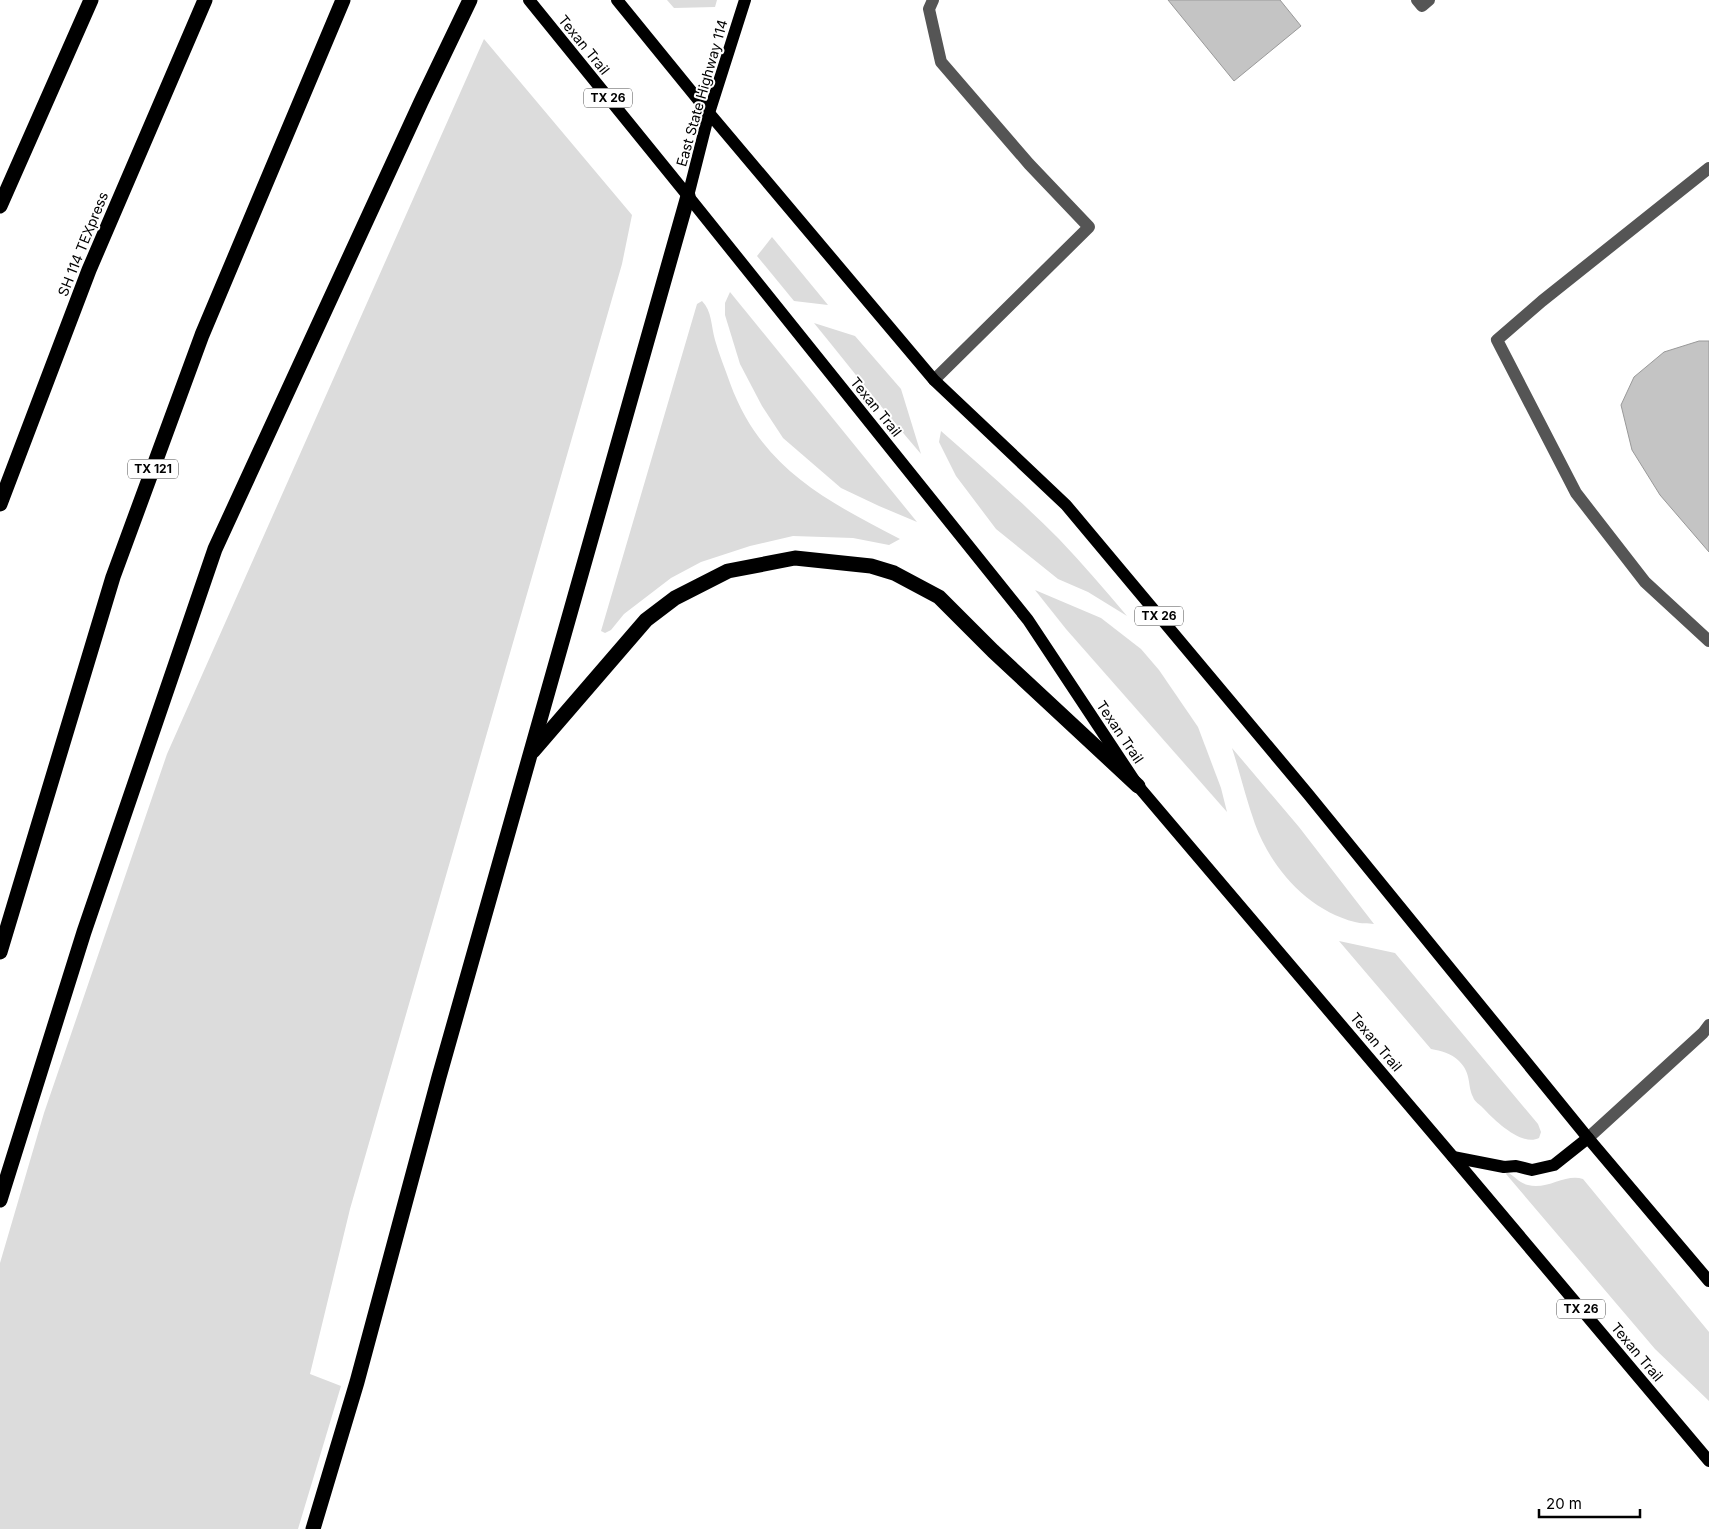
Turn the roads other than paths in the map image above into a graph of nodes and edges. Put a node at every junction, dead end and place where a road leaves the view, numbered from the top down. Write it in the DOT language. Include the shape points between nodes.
graph roads {
  1 [pos="91,0"];
  2 [pos="205,0"];
  3 [pos="343,0"];
  4 [pos="470,0"];
  5 [pos="528,0"];
  6 [pos="617,0"];
  7 [pos="745,0"];
  8 [pos="933,0"];
  9 [pos="1417,0"];
  10 [pos="1429,0"];
  11 [pos="709,113"];
  12 [pos="1709,168"];
  13 [pos="688,196"];
  14 [pos="0,206"];
  15 [pos="934,380"];
  16 [pos="0,504"];
  17 [pos="1709,641"];
  18 [pos="530,754"];
  19 [pos="1138,786"];
  20 [pos="0,952"];
  21 [pos="1709,1025"];
  22 [pos="1588,1138"];
  23 [pos="1453,1157"];
  24 [pos="0,1200"];
  25 [pos="1709,1281"];
  26 [pos="1709,1461"];
  27 [pos="313,1529"];
  1 -- 14 [label="highway"];
  2 -- 16 [label="highway, SH 114 TEXpress" via="89,270"];
  3 -- 20 [label="highway, TX 121" via="202,335 113,577"];
  4 -- 24 [label="highway" via="215,549 84,932"];
  5 -- 13 [label="main road, Texan Trail / TX 26"];
  6 -- 11 [label="main road"];
  7 -- 11 [label="main road, East State Highway 114"];
  8 -- 15 [label="lane" via="929,8 941,62 1029,164 1089,227"];
  9 -- 10 [label="lane" via="1422,6"];
  11 -- 13 [label="main road, East State Highway 114"];
  11 -- 15 [label="main road, TX 26"];
  12 -- 17 [label="lane" via="1497,340 1576,493 1645,582"];
  13 -- 18 [label="highway"];
  13 -- 19 [label="main road, Texan Trail / TX 26" via="1028,620"];
  15 -- 22 [label="main road, TX 26" via="1066,505 1308,794"];
  18 -- 19 [label="highway" via="646,620 675,598 728,571 795,558 871,566 894,573 940,597"];
  18 -- 27 [label="highway" via="357,1382"];
  19 -- 23 [label="main road, Texan Trail / TX 26"];
  21 -- 22 [label="lane"];
  22 -- 23 [label="main road" via="1554,1165 1532,1170"];
  22 -- 25 [label="main road, TX 26"];
  23 -- 26 [label="main road, Texan Trail / TX 26"];
}
